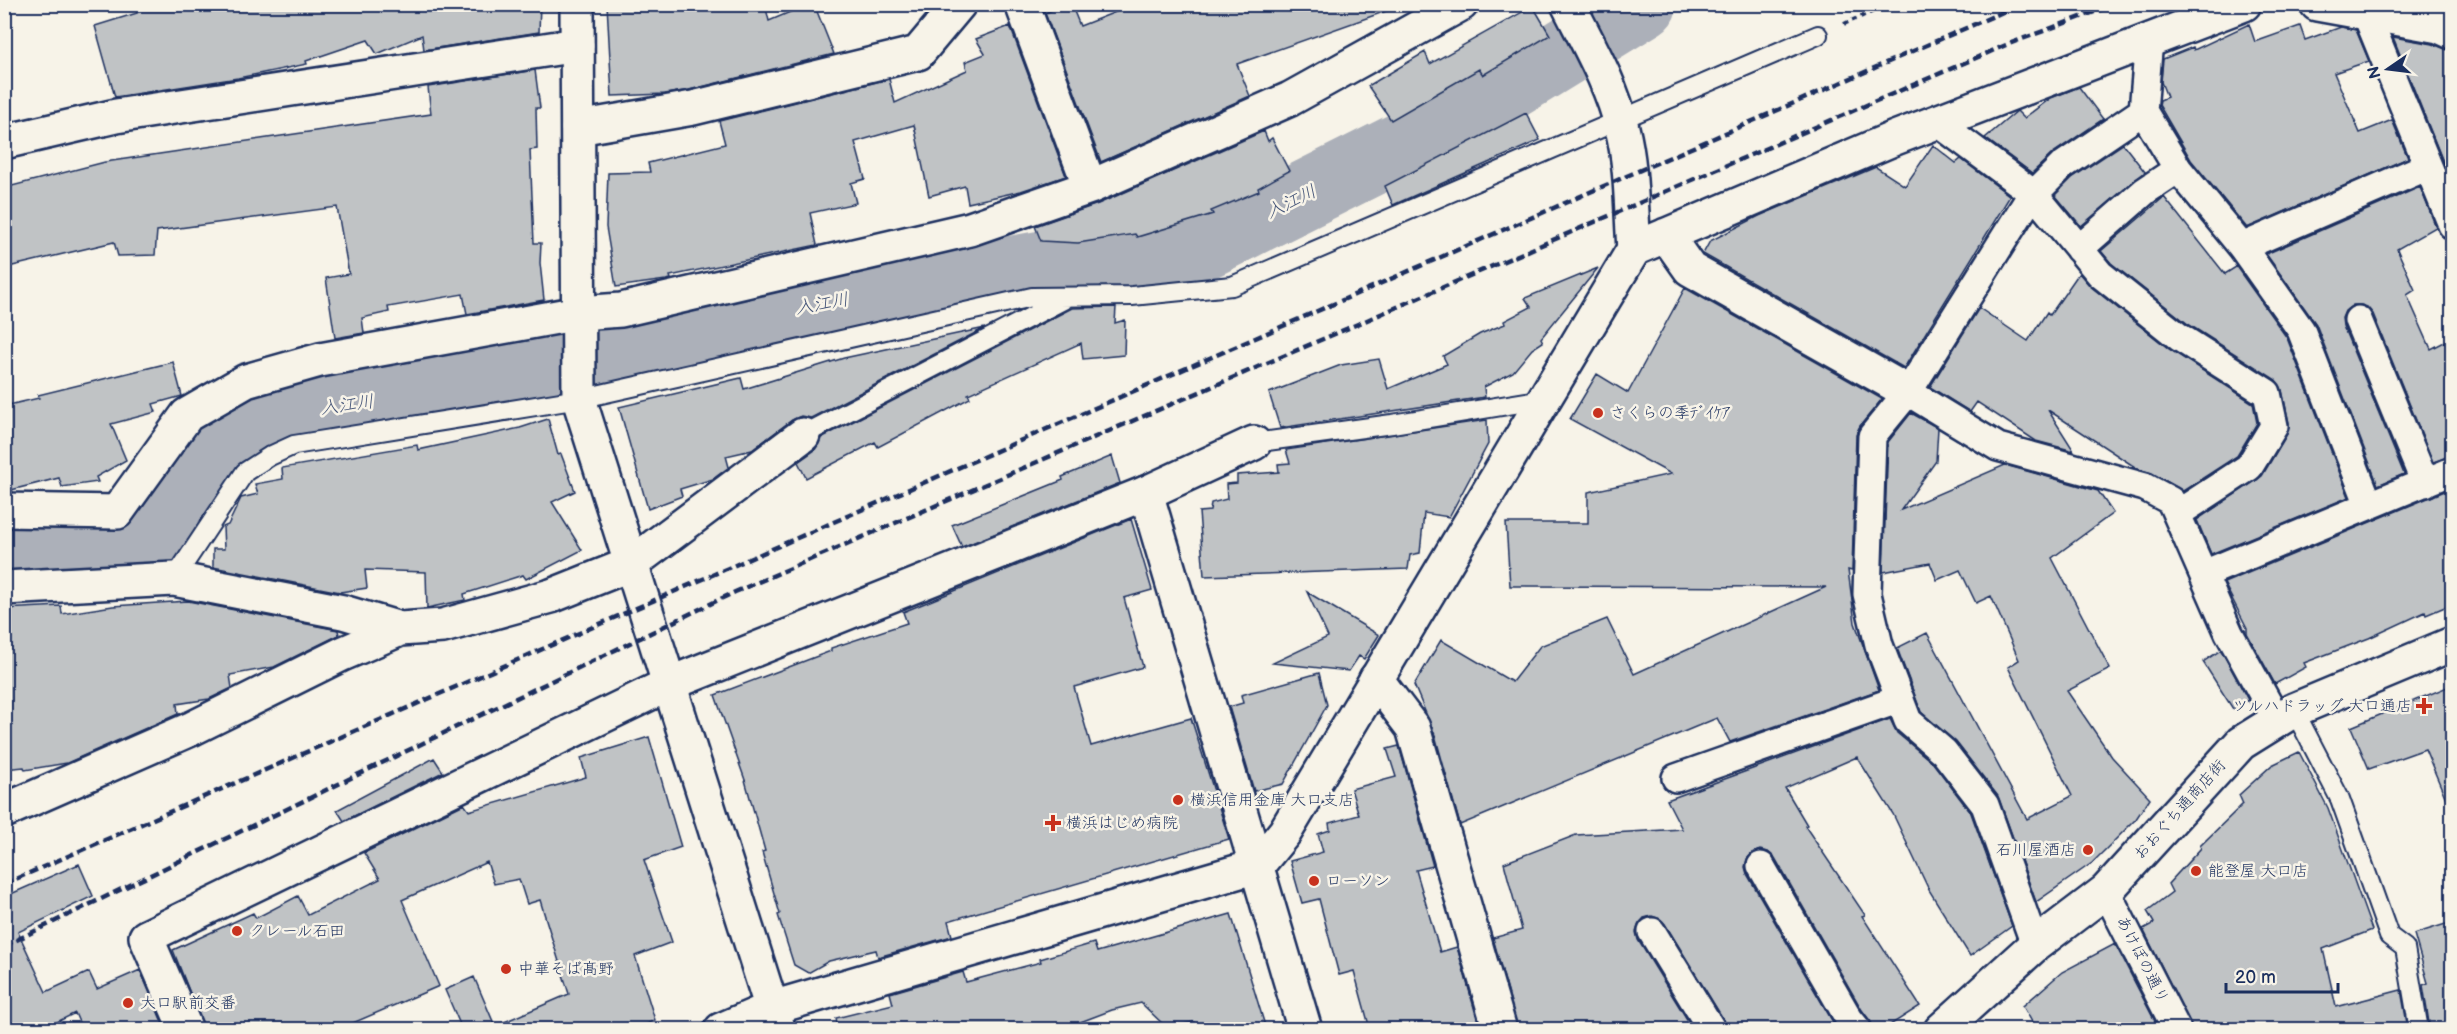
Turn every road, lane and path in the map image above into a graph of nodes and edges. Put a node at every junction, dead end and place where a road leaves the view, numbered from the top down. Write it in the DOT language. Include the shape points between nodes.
graph roads {
  1 [pos="577,4"];
  2 [pos="959,4"];
  3 [pos="1022,4"];
  4 [pos="1461,4"];
  5 [pos="1568,4"];
  6 [pos="1890,4"];
  7 [pos="2244,4"];
  8 [pos="2317,4"];
  9 [pos="2366,13"];
  10 [pos="2452,32"];
  11 [pos="1818,35"];
  12 [pos="2149,40"];
  13 [pos="577,45"];
  14 [pos="2143,111"];
  15 [pos="1619,119"];
  16 [pos="1937,122"];
  17 [pos="578,128"];
  18 [pos="4,142"];
  19 [pos="2428,166"];
  20 [pos="2178,169"];
  21 [pos="1090,187"];
  22 [pos="2034,194"];
  23 [pos="2452,225"];
  24 [pos="1666,235"];
  25 [pos="2242,247"];
  26 [pos="1634,249"];
  27 [pos="2079,249"];
  28 [pos="1070,297"];
  29 [pos="2358,320"];
  30 [pos="578,328"];
  31 [pos="1908,392"];
  32 [pos="579,393"];
  33 [pos="1544,399"];
  34 [pos="803,435"];
  35 [pos="1254,443"];
  36 [pos="2452,471"];
  37 [pos="2425,483"];
  38 [pos="1146,493"];
  39 [pos="2369,506"];
  40 [pos="4,510"];
  41 [pos="2177,514"];
  42 [pos="631,564"];
  43 [pos="2204,574"];
  44 [pos="174,579"];
  45 [pos="4,588"];
  46 [pos="400,629"];
  47 [pos="2452,644"];
  48 [pos="1376,679"];
  49 [pos="669,684"];
  50 [pos="1900,699"];
  51 [pos="2285,715"];
  52 [pos="1676,778"];
  53 [pos="4,811"];
  54 [pos="1257,866"];
  55 [pos="1761,866"];
  56 [pos="2106,891"];
  57 [pos="1652,932"];
  58 [pos="2035,945"];
  59 [pos="776,1018"];
  60 [pos="186,1029"];
  61 [pos="721,1029"];
  62 [pos="1305,1029"];
  63 [pos="1500,1029"];
  64 [pos="1712,1029"];
  65 [pos="1858,1029"];
  66 [pos="1941,1029"];
  67 [pos="2177,1029"];
  68 [pos="2420,1029"];
  1 -- 13 [label="street"];
  2 -- 17 [label="street" via="918,53 693,108"];
  3 -- 21 [label="street"];
  4 -- 21 [label="street" via="1290,99"];
  5 -- 15 [label="street" via="1603,74"];
  6 -- 11 [label="path"];
  7 -- 12 [label="street"];
  8 -- 9 [label="street"];
  9 -- 10 [label="street" via="2439,26"];
  9 -- 19 [label="street"];
  11 -- 15 [label="lane"];
  12 -- 14 [label="street"];
  12 -- 16 [label="street"];
  13 -- 17 [label="street"];
  13 -- 18 [label="street" via="116,116"];
  14 -- 20 [label="street"];
  14 -- 22 [label="street" via="2062,166"];
  15 -- 26 [label="street" via="1627,160"];
  15 -- 28 [label="lane" via="1232,286 1132,296"];
  16 -- 22 [label="street"];
  16 -- 24 [label="street"];
  17 -- 30 [label="street"];
  19 -- 23 [label="street"];
  19 -- 25 [label="street"];
  20 -- 25 [label="street"];
  20 -- 27 [label="street" via="2145,191"];
  21 -- 30 [label="street" via="970,229 621,310"];
  22 -- 27 [label="street"];
  22 -- 31 [label="street"];
  24 -- 26 [label="street"];
  24 -- 31 [label="street" via="1690,269"];
  25 -- 39 [label="street" via="2301,330"];
  26 -- 33 [label="street"];
  27 -- 41 [label="street" via="2100,274 2179,337 2267,393 2274,426 2249,467"];
  28 -- 32 [label="lane" via="1032,297"];
  28 -- 34 [label="lane"];
  29 -- 37 [label="street"];
  30 -- 32 [label="street"];
  30 -- 40 [label="street" via="320,360 246,381 187,415 117,512"];
  31 -- 41 [label="street" via="1998,447 2145,487 2171,501"];
  31 -- 50 [label="street" via="1872,436 1867,594 1879,645"];
  32 -- 42 [label="street"];
  32 -- 44 [label="lane" via="294,445 270,456 245,472"];
  33 -- 35 [label="lane"];
  33 -- 48 [label="street"];
  34 -- 42 [label="street"];
  35 -- 38 [label="street"];
  36 -- 37 [label="street"];
  37 -- 39 [label="street"];
  38 -- 49 [label="street"];
  38 -- 54 [label="street"];
  39 -- 43 [label="street"];
  41 -- 43 [label="street"];
  42 -- 46 [label="street" via="551,596 443,626"];
  42 -- 49 [label="street"];
  43 -- 51 [label="street" via="2229,633"];
  44 -- 45 [label="street"];
  44 -- 46 [label="street" via="343,612"];
  46 -- 53 [label="street" via="193,728"];
  47 -- 51 [label="street, おおぐち通商店街"];
  48 -- 54 [label="street" via="1285,832"];
  48 -- 63 [label="street" via="1413,728"];
  49 -- 59 [label="street"];
  49 -- 60 [label="street" via="146,937"];
  50 -- 52 [label="street"];
  50 -- 58 [label="street" via="1908,721 1944,752 1986,805"];
  51 -- 56 [label="street, おおぐち通商店街" via="2241,743"];
  51 -- 68 [label="lane" via="2340,799 2389,936 2405,948"];
  54 -- 59 [label="street"];
  54 -- 62 [label="street"];
  55 -- 65 [label="street"];
  56 -- 58 [label="street, おおぐち通商店街"];
  56 -- 67 [label="street, あけぼの通り"];
  57 -- 64 [label="street"];
  58 -- 66 [label="street, おおぐち通商店街"];
  59 -- 61 [label="street"];
}
